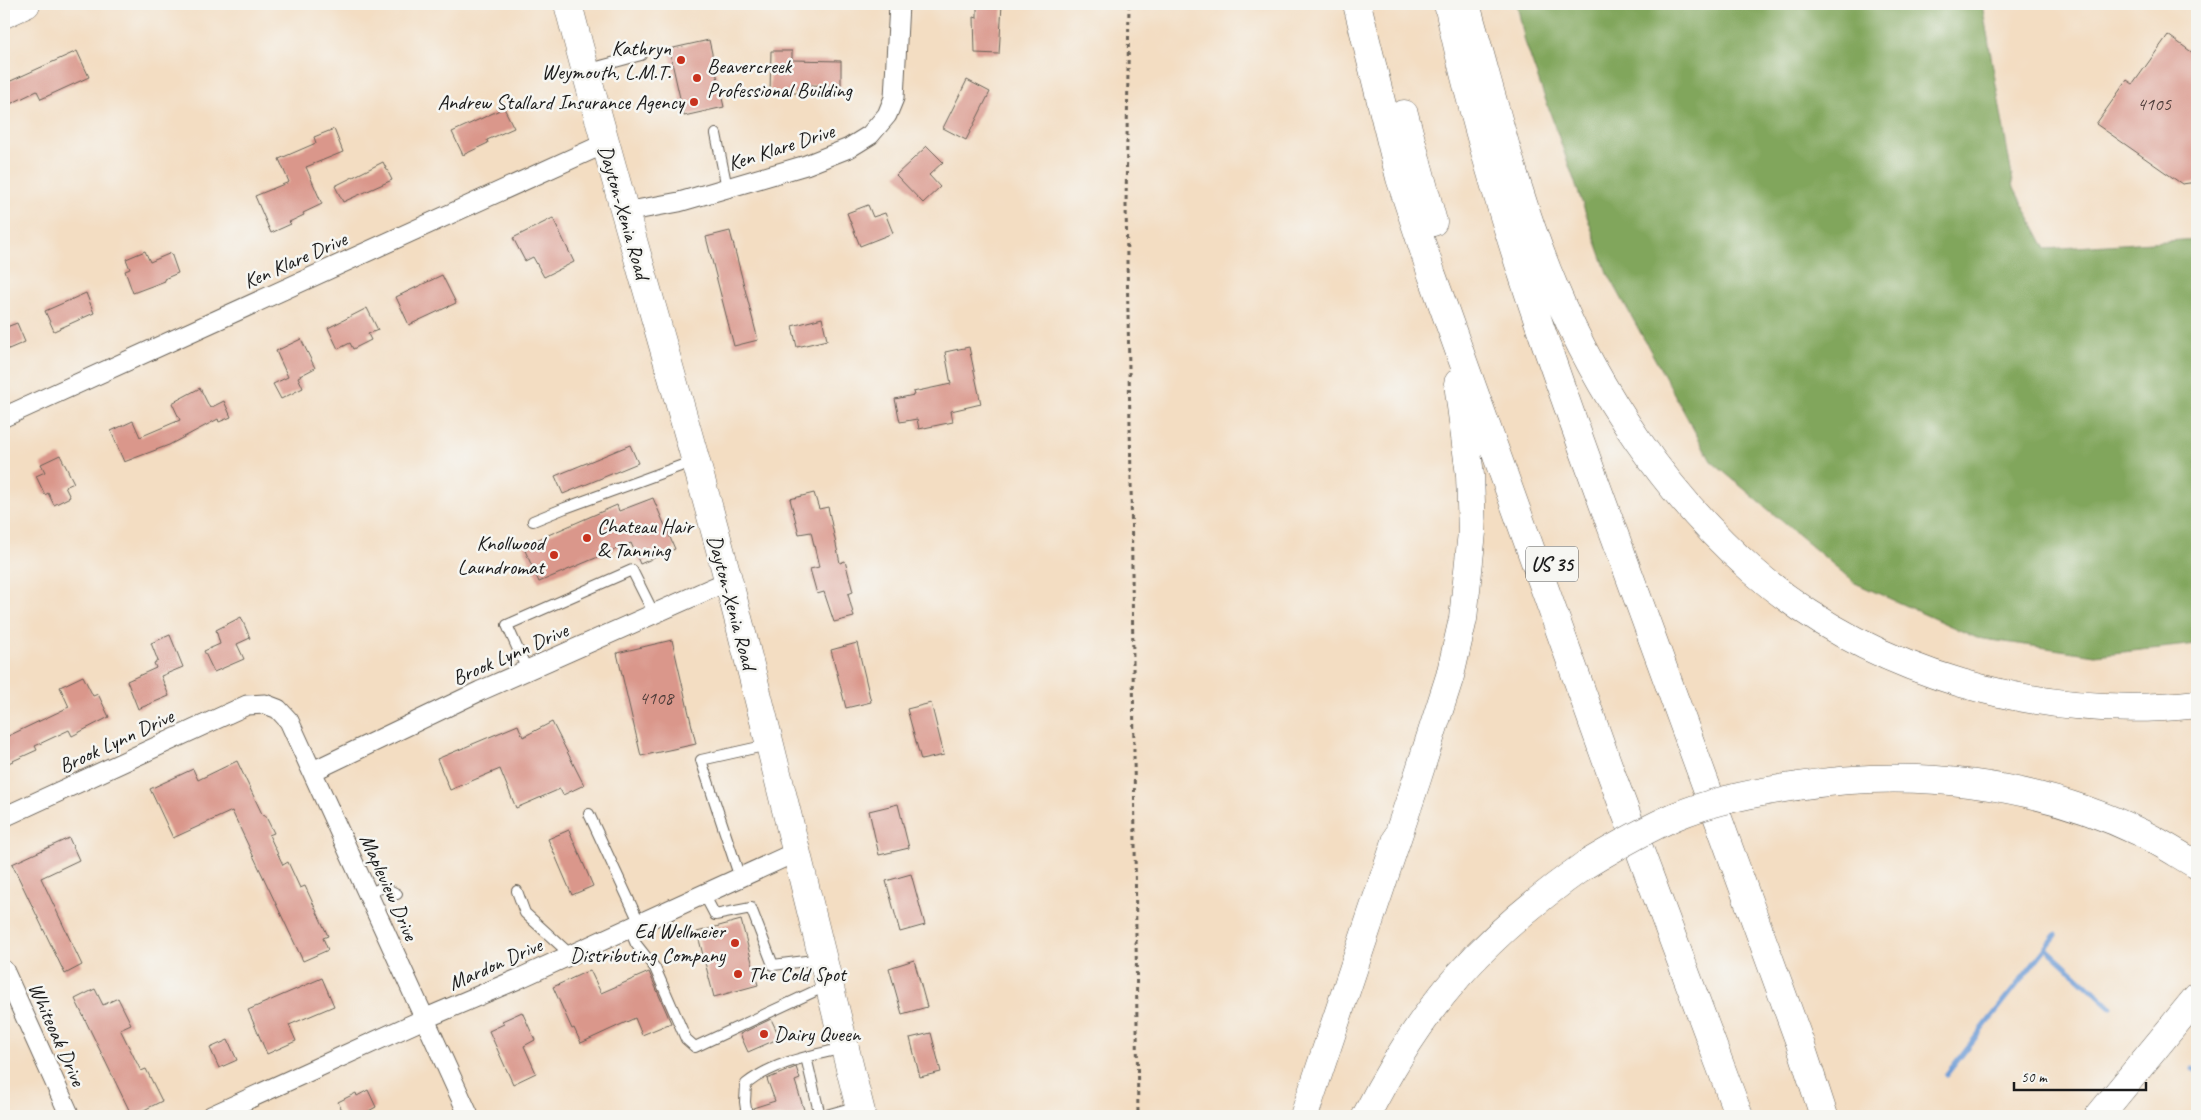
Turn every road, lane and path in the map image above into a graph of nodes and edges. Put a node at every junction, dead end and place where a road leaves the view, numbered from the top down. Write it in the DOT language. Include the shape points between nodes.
graph roads {
  1 [pos="26,4"];
  2 [pos="568,4"];
  3 [pos="899,4"];
  4 [pos="1129,4"];
  5 [pos="1357,4"];
  6 [pos="1376,4"];
  7 [pos="1448,4"];
  8 [pos="1466,4"];
  9 [pos="4,14"];
  10 [pos="641,55"];
  11 [pos="585,70"];
  12 [pos="716,134"];
  13 [pos="604,144"];
  14 [pos="727,188"];
  15 [pos="625,212"];
  16 [pos="1455,339"];
  17 [pos="4,417"];
  18 [pos="695,461"];
  19 [pos="533,521"];
  20 [pos="728,581"];
  21 [pos="654,614"];
  22 [pos="527,670"];
  23 [pos="2197,704"];
  24 [pos="247,705"];
  25 [pos="769,745"];
  26 [pos="313,771"];
  27 [pos="588,814"];
  28 [pos="4,817"];
  29 [pos="796,852"];
  30 [pos="2196,864"];
  31 [pos="740,878"];
  32 [pos="517,892"];
  33 [pos="368,894"];
  34 [pos="398,894"];
  35 [pos="704,894"];
  36 [pos="635,926"];
  37 [pos="571,955"];
  38 [pos="823,959"];
  39 [pos="4,970"];
  40 [pos="829,985"];
  41 [pos="2197,997"];
  42 [pos="424,1019"];
  43 [pos="845,1048"];
  44 [pos="806,1058"];
  45 [pos="860,1111"];
  46 [pos="70,1116"];
  47 [pos="211,1116"];
  48 [pos="470,1116"];
  49 [pos="748,1116"];
  50 [pos="822,1116"];
  51 [pos="1138,1116"];
  52 [pos="1304,1116"];
  53 [pos="1366,1116"];
  54 [pos="1738,1116"];
  55 [pos="1756,1116"];
  56 [pos="1824,1116"];
  57 [pos="2099,1116"];
  1 -- 9 [label="main road"];
  2 -- 11 [label="main road, Dayton-Xenia Road"];
  3 -- 14 [label="street, Ken Klare Drive" via="895,92 887,116 870,136 827,158"];
  4 -- 51 [label="path" via="1126,205"];
  5 -- 16 [label="main road" via="1400,178"];
  6 -- 55 [label="main road, US 35" via="1441,249 1463,314 1632,786"];
  7 -- 56 [label="main road" via="1474,109 1539,324"];
  8 -- 23 [label="main road" via="1529,222 1573,329 1615,405 1646,451 1693,511 1726,546 1785,596 1821,620 1859,641 1936,675 1991,691 2055,703 2137,708"];
  10 -- 11 [label="lane"];
  11 -- 13 [label="main road, Dayton-Xenia Road"];
  12 -- 14 [label="lane"];
  13 -- 15 [label="main road, Dayton-Xenia Road"];
  13 -- 17 [label="street, Ken Klare Drive"];
  14 -- 15 [label="street, Ken Klare Drive" via="679,202"];
  15 -- 18 [label="main road, Dayton-Xenia Road"];
  16 -- 52 [label="main road" via="1470,475 1472,532 1463,619 1450,676"];
  16 -- 54 [label="main road"];
  18 -- 19 [label="lane"];
  18 -- 20 [label="main road, Dayton-Xenia Road"];
  20 -- 21 [label="street, Brook Lynn Drive"];
  20 -- 25 [label="main road, Dayton-Xenia Road"];
  21 -- 22 [label="street, Brook Lynn Drive"];
  21 -- 22 [label="lane" via="632,570 507,625"];
  22 -- 26 [label="street, Brook Lynn Drive"];
  24 -- 26 [label="street, Mapleview Drive" via="265,704 285,714"];
  24 -- 28 [label="street, Brook Lynn Drive"];
  25 -- 29 [label="main road, Dayton-Xenia Road"];
  25 -- 31 [label="lane" via="701,760"];
  26 -- 33 [label="street, Mapleview Drive"];
  27 -- 36 [label="lane"];
  29 -- 31 [label="street, Mardon Drive"];
  29 -- 38 [label="main road, Dayton-Xenia Road"];
  30 -- 53 [label="main road, bridge" via="2141,833 2106,818 2006,790 1928,779 1892,778 1828,781 1738,796 1677,815 1630,838 1585,865 1520,914 1477,954 1446,989 1402,1050"];
  31 -- 35 [label="street, Mardon Drive"];
  32 -- 37 [label="lane" via="525,913"];
  33 -- 34 [label="lane" via="383,887"];
  33 -- 42 [label="street, Mapleview Drive"];
  35 -- 36 [label="street, Mardon Drive"];
  35 -- 38 [label="lane" via="716,915 751,908 773,966"];
  36 -- 37 [label="street, Mardon Drive"];
  36 -- 40 [label="lane" via="636,944 655,968 686,1039 695,1047"];
  37 -- 42 [label="street, Mardon Drive"];
  38 -- 40 [label="main road, Dayton-Xenia Road"];
  39 -- 46 [label="street, Whiteoak Drive"];
  40 -- 43 [label="main road, Dayton-Xenia Road"];
  41 -- 57 [label="main road"];
  42 -- 47 [label="street, Mardon Drive"];
  42 -- 48 [label="street, Mapleview Drive"];
  43 -- 44 [label="lane"];
  43 -- 45 [label="main road, Dayton-Xenia Road"];
  44 -- 49 [label="lane" via="760,1073 746,1084"];
  44 -- 50 [label="lane"];
  45 -- 50 [label="lane"];
}
